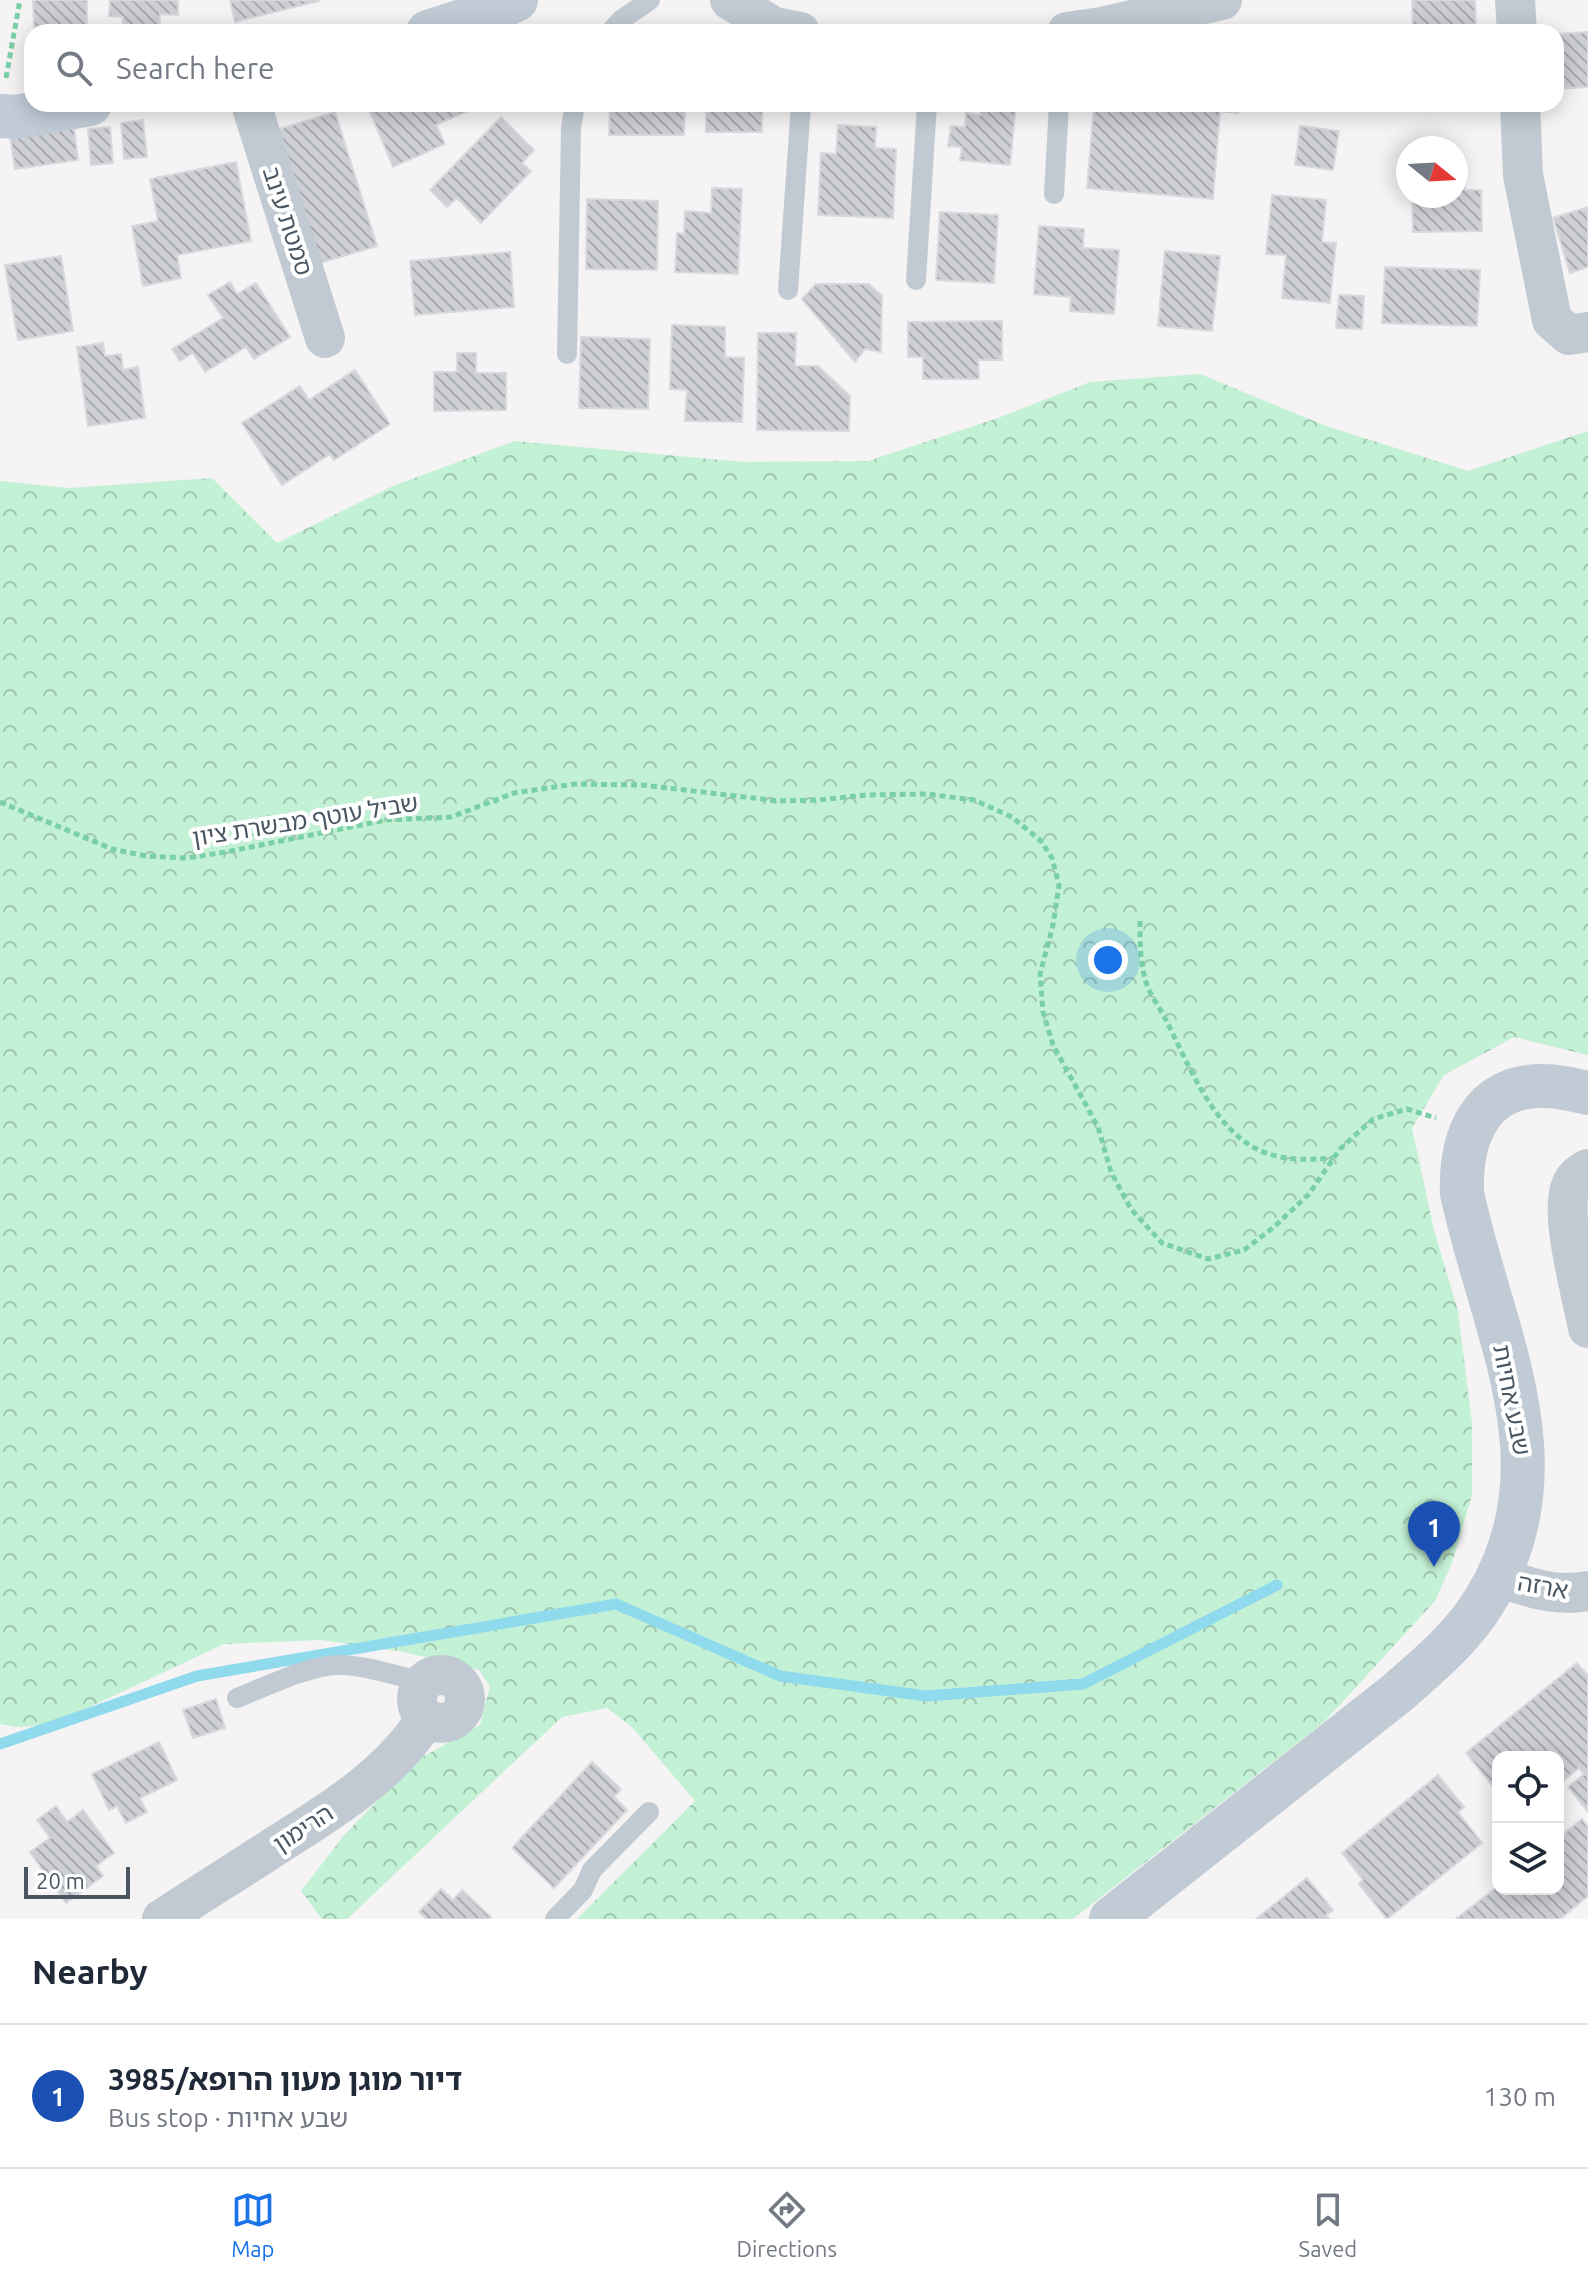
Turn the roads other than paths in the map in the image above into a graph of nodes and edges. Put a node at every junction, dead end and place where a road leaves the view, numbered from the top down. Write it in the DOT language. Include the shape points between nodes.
graph roads {
  1 [pos="516,0"];
  2 [pos="650,0"];
  3 [pos="730,0"];
  4 [pos="1515,0"];
  5 [pos="1203,2"];
  6 [pos="453,24"];
  7 [pos="617,24"];
  8 [pos="769,24"];
  9 [pos="1103,24"];
  10 [pos="1516,24"];
  11 [pos="3,100"];
  12 [pos="44,112"];
  13 [pos="254,112"];
  14 [pos="574,112"];
  15 [pos="800,112"];
  16 [pos="926,112"];
  17 [pos="1059,112"];
  18 [pos="1520,112"];
  19 [pos="1054,194"];
  20 [pos="916,280"];
  21 [pos="788,290"];
  22 [pos="1588,332"];
  23 [pos="325,338"];
  24 [pos="567,354"];
  25 [pos="1588,1093"];
  26 [pos="1588,1169"];
  27 [pos="1588,1328"];
  28 [pos="1498,1576"];
  29 [pos="1588,1591"];
  30 [pos="237,1698"];
  31 [pos="425,1700"];
  32 [pos="649,1812"];
  33 [pos="162,1919"];
  34 [pos="555,1919"];
  35 [pos="1111,1919"];
  1 -- 6 [label="main road"];
  2 -- 7 [label="lane"];
  3 -- 8 [label="street"];
  4 -- 10 [label="street"];
  5 -- 9 [label="street"];
  11 -- 12 [label="main road" via="16,117"];
  13 -- 23 [label="street, סמטת עינב"];
  14 -- 24 [label="lane"];
  15 -- 21 [label="lane"];
  16 -- 20 [label="lane"];
  17 -- 19 [label="lane"];
  18 -- 22 [label="street" via="1523,175 1552,320 1569,335"];
  25 -- 28 [label="main road, שבע אחיות" via="1546,1085 1510,1092 1482,1113 1465,1147 1461,1169 1467,1220 1522,1428 1522,1501 1515,1536"];
  26 -- 27 [label="street" via="1571,1184 1566,1213"];
  28 -- 29 [label="street, ארזה" via="1552,1593"];
  28 -- 35 [label="main road, שבע אחיות" via="1477,1611 1432,1663"];
  30 -- 31 [label="lane" via="335,1665 351,1666"];
  31 -- 33 [label="street, הרימון" via="420,1729 340,1804"];
  32 -- 34 [label="lane" via="592,1870 583,1890"];
}
